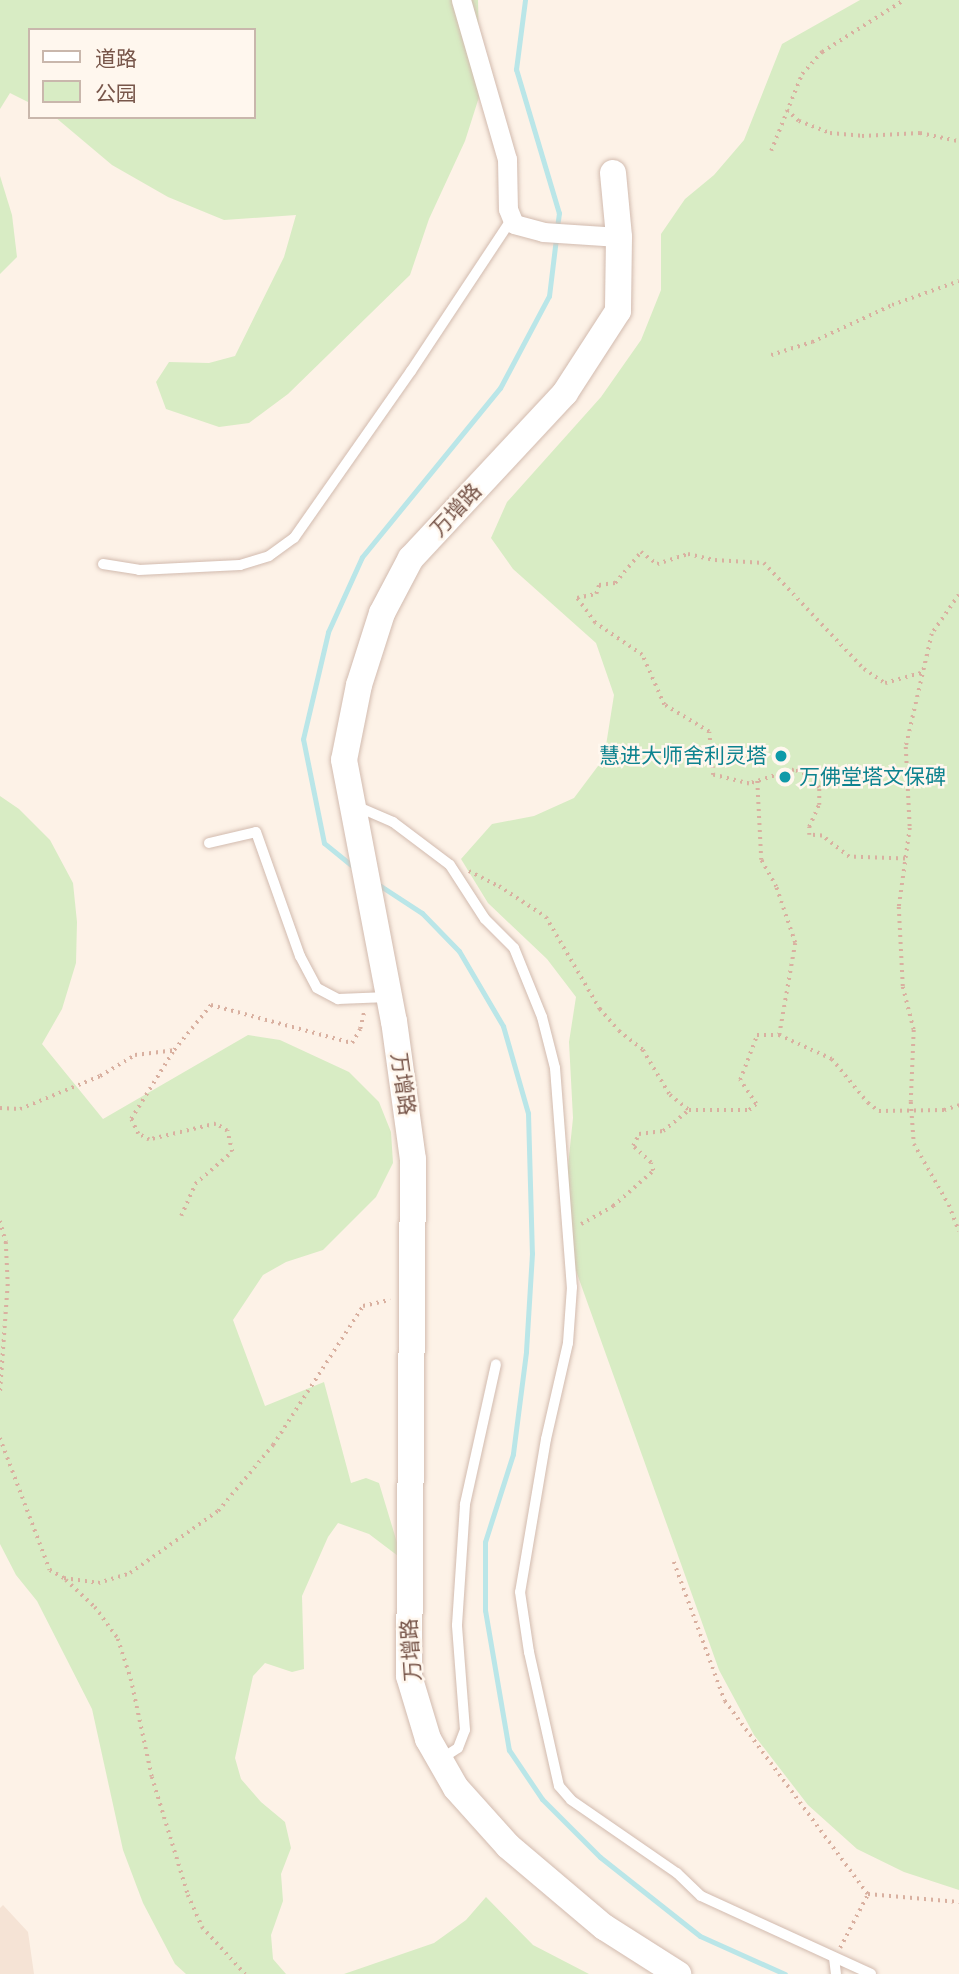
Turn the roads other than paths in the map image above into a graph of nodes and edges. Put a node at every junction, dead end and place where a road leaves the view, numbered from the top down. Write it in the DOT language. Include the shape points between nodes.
graph roads {
  1 [pos="461,0"];
  2 [pos="613,173"];
  3 [pos="511,220"];
  4 [pos="619,237"];
  5 [pos="103,564"];
  6 [pos="353,804"];
  7 [pos="209,843"];
  8 [pos="378,998"];
  9 [pos="496,1364"];
  10 [pos="440,1760"];
  11 [pos="834,1958"];
  12 [pos="677,1974"];
  13 [pos="836,1974"];
  14 [pos="870,1974"];
  1 -- 3 [label="street" via="507,159"];
  2 -- 4 [label="street, 万增路"];
  3 -- 4 [label="street" via="543,232"];
  3 -- 5 [label="lane" via="294,538 269,556 240,565 139,570"];
  4 -- 6 [label="street, 万增路" via="618,311 565,393 411,558 382,613 359,685 344,760"];
  6 -- 8 [label="street, 万增路" via="369,900"];
  6 -- 11 [label="lane" via="393,822 450,865 485,919 514,948 542,1017 555,1068 572,1287 568,1343 520,1591 559,1786 571,1800 677,1873 701,1896"];
  7 -- 8 [label="lane" via="256,832 300,956 317,988 338,999"];
  8 -- 10 [label="street, 万增路" via="413,1159 409,1676 428,1739"];
  9 -- 10 [label="lane" via="465,1504 457,1625 466,1730 458,1748"];
  10 -- 12 [label="street, 万增路" via="456,1788 508,1846 604,1927"];
  11 -- 13 [label="lane"];
  11 -- 14 [label="lane"];
}
